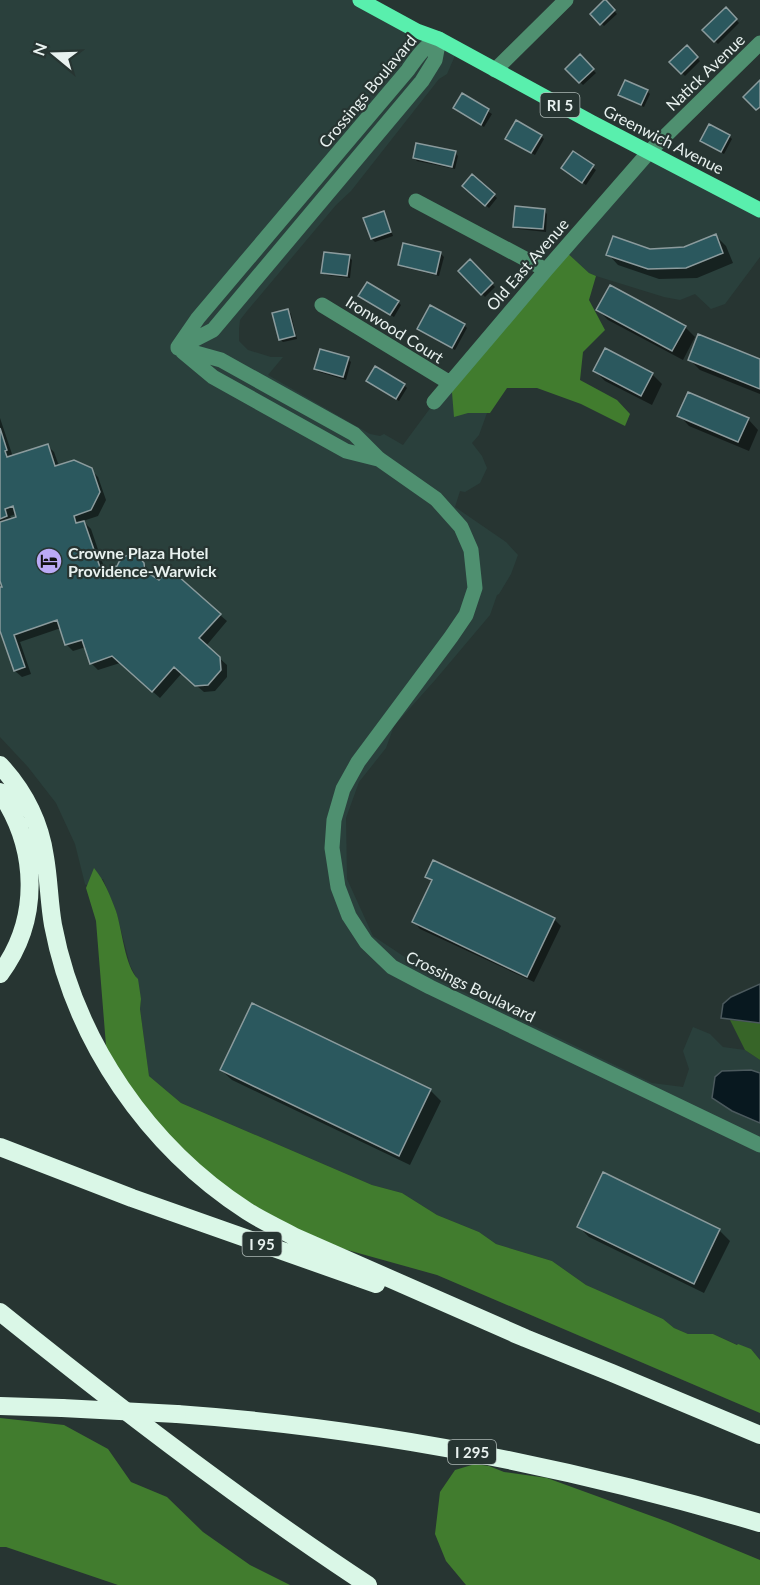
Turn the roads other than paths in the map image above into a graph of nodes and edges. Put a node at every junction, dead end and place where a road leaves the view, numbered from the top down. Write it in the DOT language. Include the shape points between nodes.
graph roads {
  1 [pos="360,0"];
  2 [pos="566,0"];
  3 [pos="439,39"];
  4 [pos="760,43"];
  5 [pos="495,70"];
  6 [pos="649,152"];
  7 [pos="416,201"];
  8 [pos="760,210"];
  9 [pos="546,270"];
  10 [pos="322,305"];
  11 [pos="450,383"];
  12 [pos="434,402"];
  13 [pos="0,765"];
  14 [pos="0,792"];
  15 [pos="0,975"];
  16 [pos="760,1146"];
  17 [pos="0,1147"];
  18 [pos="0,1312"];
  19 [pos="525,1338"];
  20 [pos="0,1406"];
  21 [pos="760,1435"];
  22 [pos="760,1522"];
  23 [pos="368,1585"];
  1 -- 3 [label="main road, Greenwich Avenue / RI 5"];
  2 -- 5 [label="street"];
  3 -- 5 [label="main road, Greenwich Avenue / RI 5"];
  3 -- 16 [label="street, Crossings Boulavard" via="421,51 198,318 178,348 221,360 354,434 378,459 436,499 461,527 471,550 475,588 466,615 358,762 334,820 332,848 338,887 366,942 392,967 430,987"];
  4 -- 6 [label="street, Natick Avenue"];
  5 -- 6 [label="main road, Greenwich Avenue / RI 5"];
  6 -- 8 [label="main road, Greenwich Avenue / RI 5"];
  6 -- 9 [label="street, Old East Avenue"];
  7 -- 9 [label="street"];
  9 -- 11 [label="street, Old East Avenue"];
  10 -- 11 [label="street, Ironwood Court"];
  11 -- 12 [label="street, Old East Avenue"];
  13 -- 19 [label="highway" via="28,803 39,830 54,925 77,1004 114,1077 168,1146 228,1198 269,1224"];
  14 -- 15 [label="highway" via="23,837 30,881 20,938"];
  17 -- 19 [label="highway, I 95"];
  18 -- 23 [label="highway" via="168,1444"];
  19 -- 21 [label="highway, I 95"];
  20 -- 22 [label="highway, I 295, bridge" via="177,1414 327,1430 475,1453 609,1482"];
}
